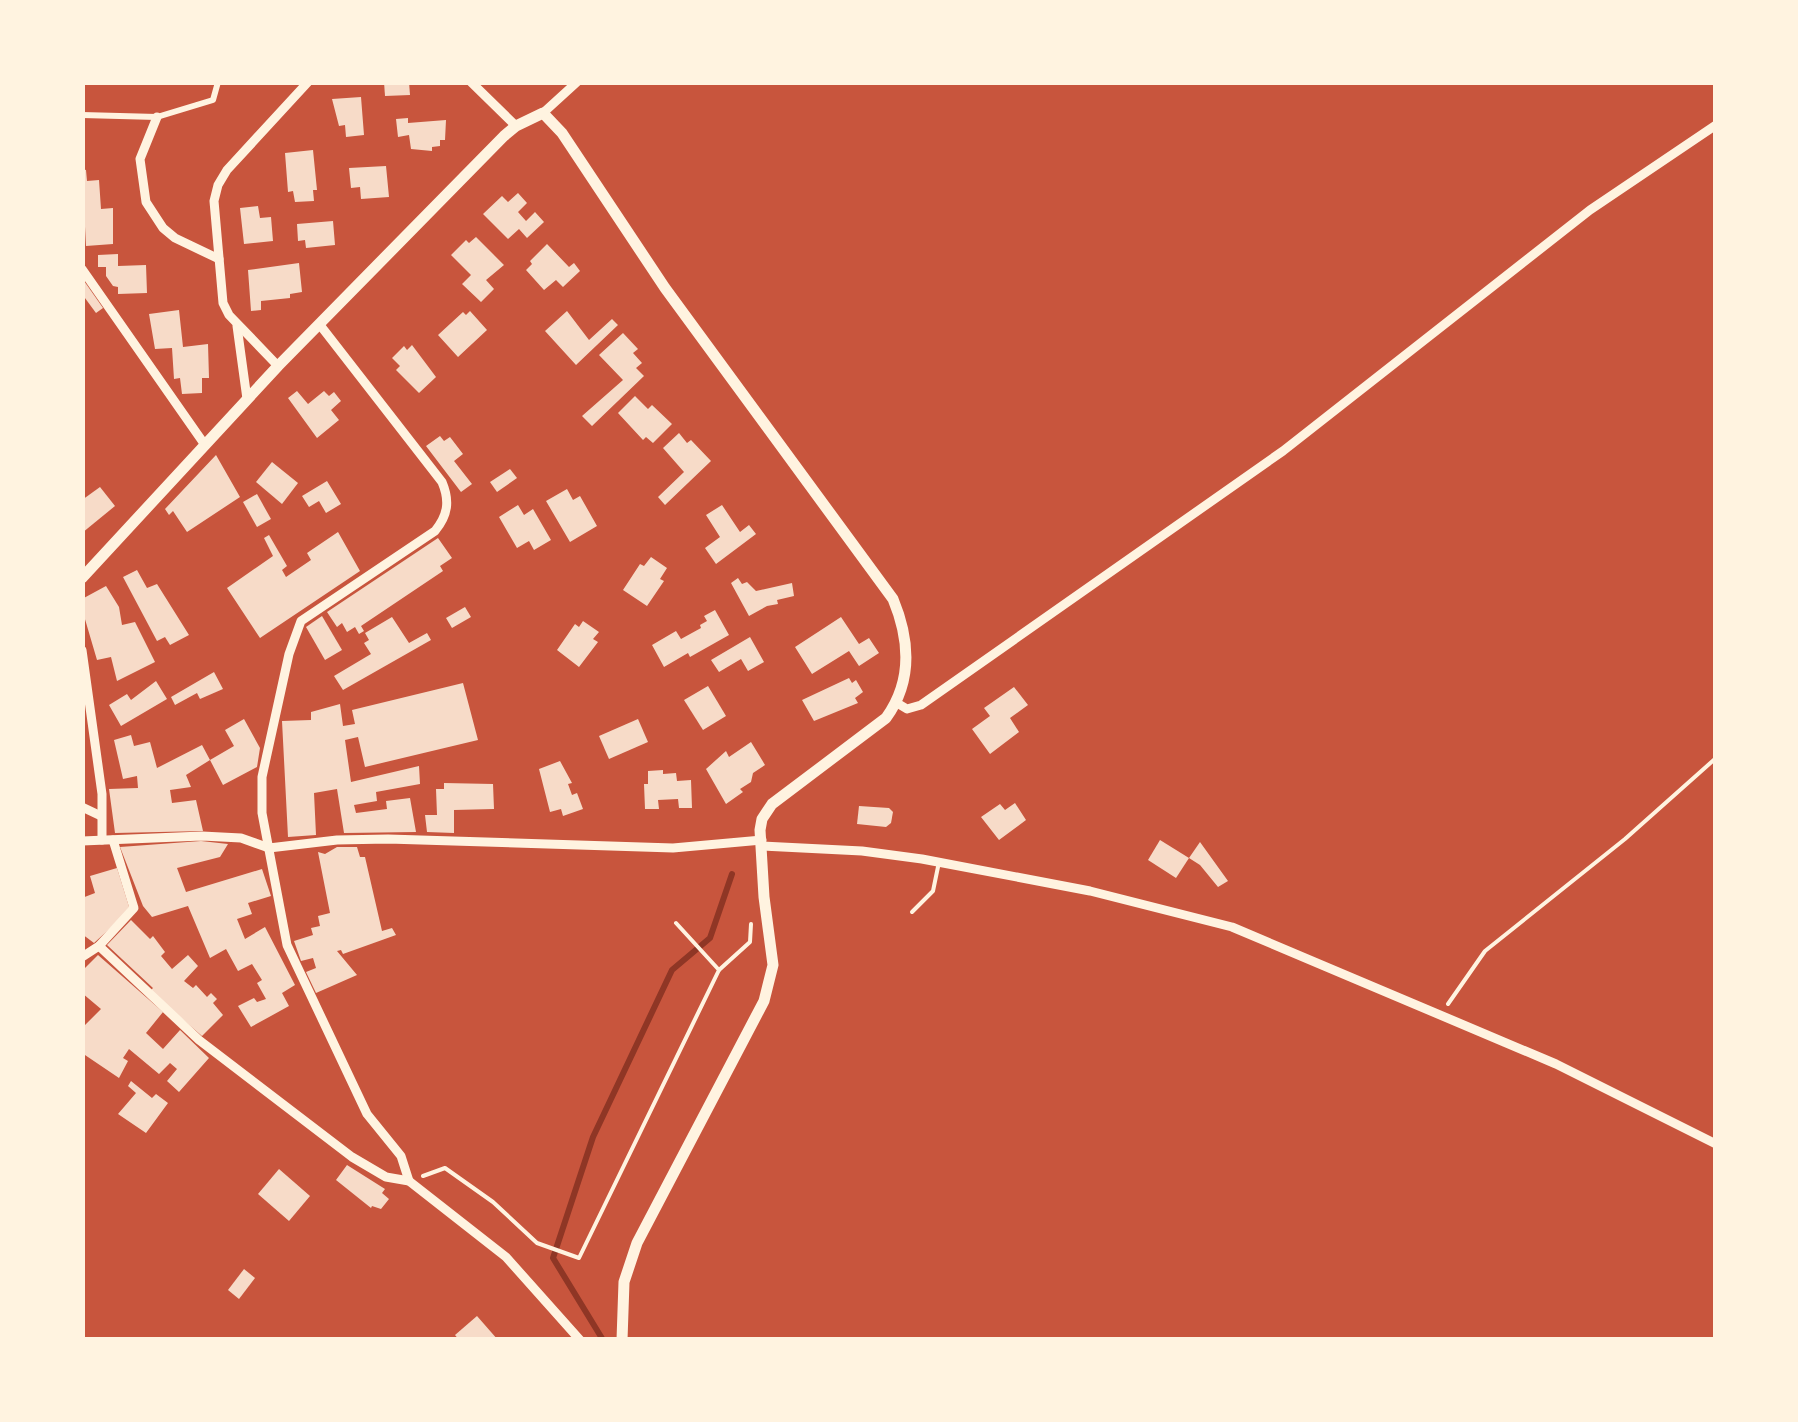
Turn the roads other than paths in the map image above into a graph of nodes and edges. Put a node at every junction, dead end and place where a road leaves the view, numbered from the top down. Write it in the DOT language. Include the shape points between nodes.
graph roads {
  1 [pos="218,82"];
  2 [pos="308,82"];
  3 [pos="471,82"];
  4 [pos="577,82"];
  5 [pos="543,113"];
  6 [pos="82,114"];
  7 [pos="157,117"];
  8 [pos="1716,124"];
  9 [pos="516,126"];
  10 [pos="218,259"];
  11 [pos="82,269"];
  12 [pos="236,323"];
  13 [pos="320,325"];
  14 [pos="278,366"];
  15 [pos="247,400"];
  16 [pos="205,446"];
  17 [pos="82,578"];
  18 [pos="82,650"];
  19 [pos="897,703"];
  20 [pos="82,806"];
  21 [pos="101,816"];
  22 [pos="108,840"];
  23 [pos="82,841"];
  24 [pos="762,843"];
  25 [pos="270,848"];
  26 [pos="939,862"];
  27 [pos="912,912"];
  28 [pos="99,946"];
  29 [pos="82,956"];
  30 [pos="1716,1144"];
  31 [pos="409,1181"];
  32 [pos="580,1340"];
  33 [pos="622,1340"];
  1 -- 7 [label="street" via="213,100"];
  2 -- 10 [label="street" via="218,185"];
  3 -- 9 [label="street"];
  4 -- 5 [label="street"];
  5 -- 9 [label="street"];
  5 -- 19 [label="street" via="892,598 907,662"];
  6 -- 7 [label="street"];
  7 -- 10 [label="street" via="140,159 146,202 175,238"];
  8 -- 19 [label="street" via="1590,210 1284,451 921,704 907,709"];
  9 -- 13 [label="street"];
  10 -- 12 [label="street" via="223,303"];
  11 -- 16 [label="street"];
  12 -- 14 [label="street"];
  12 -- 15 [label="street"];
  13 -- 14 [label="street"];
  13 -- 25 [label="street" via="442,482 448,508 435,531 302,621 288,654 262,777"];
  14 -- 15 [label="street"];
  15 -- 16 [label="street"];
  16 -- 17 [label="street"];
  18 -- 21 [label="street"];
  19 -- 24 [label="street" via="872,731 772,804 762,819"];
  20 -- 21 [label="street"];
  21 -- 22 [label="street"];
  22 -- 23 [label="street"];
  22 -- 25 [label="street" via="202,836"];
  22 -- 28 [label="street" via="134,908"];
  24 -- 25 [label="street" via="673,848 337,840"];
  24 -- 26 [label="street"];
  24 -- 33 [label="street" via="770,984 636,1243 624,1282"];
  25 -- 31 [label="street" via="287,945 367,1114 402,1156"];
  26 -- 27 [label="lane" via="933,891"];
  26 -- 30 [label="street" via="1232,927 1598,1084"];
  28 -- 29 [label="street"];
  28 -- 31 [label="street" via="199,1040 296,1114 369,1167"];
  31 -- 32 [label="street" via="506,1257"];
}
